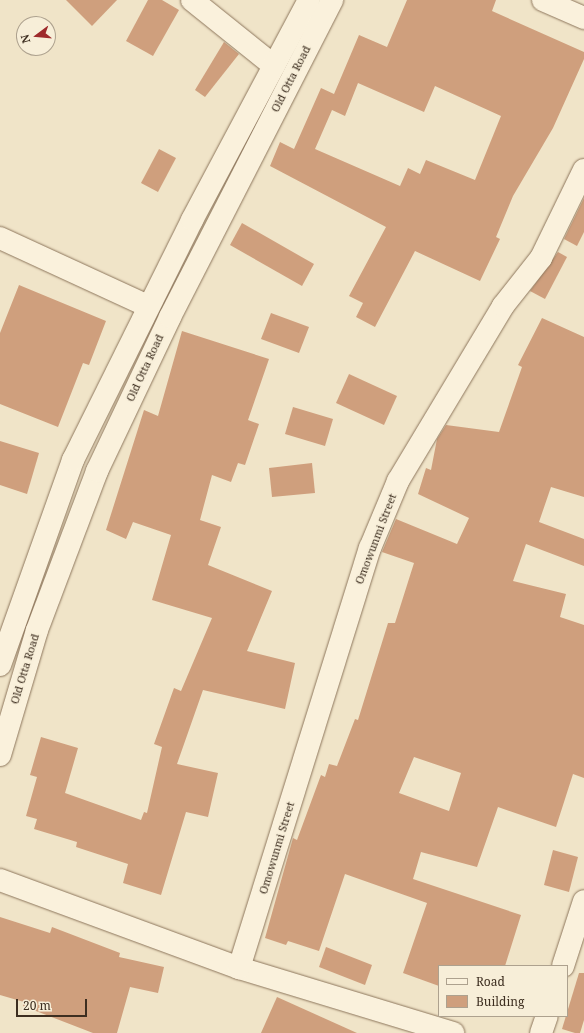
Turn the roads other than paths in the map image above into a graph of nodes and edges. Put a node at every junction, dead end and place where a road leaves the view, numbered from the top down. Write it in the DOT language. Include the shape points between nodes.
graph roads {
  1 [pos="192,0"];
  2 [pos="309,0"];
  3 [pos="332,0"];
  4 [pos="543,0"];
  5 [pos="584,18"];
  6 [pos="274,66"];
  7 [pos="584,170"];
  8 [pos="0,238"];
  9 [pos="148,306"];
  10 [pos="0,665"];
  11 [pos="0,755"];
  12 [pos="0,880"];
  13 [pos="584,901"];
  14 [pos="563,965"];
  15 [pos="239,968"];
  16 [pos="547,1017"];
  17 [pos="420,1028"];
  18 [pos="453,1033"];
  19 [pos="541,1033"];
  1 -- 6 [label="street"];
  2 -- 6 [label="street, Old Otta Road"];
  3 -- 11 [label="street, Old Otta Road" via="170,317 96,471 37,630"];
  4 -- 5 [label="street"];
  6 -- 9 [label="street, Old Otta Road"];
  7 -- 15 [label="street, Omowunmi Street" via="541,258 503,306 398,481 370,548"];
  8 -- 9 [label="street"];
  9 -- 10 [label="street, Old Otta Road" via="73,460"];
  12 -- 15 [label="street"];
  13 -- 14 [label="street"];
  15 -- 17 [label="street"];
  16 -- 19 [label="street"];
  17 -- 18 [label="street"];
}
